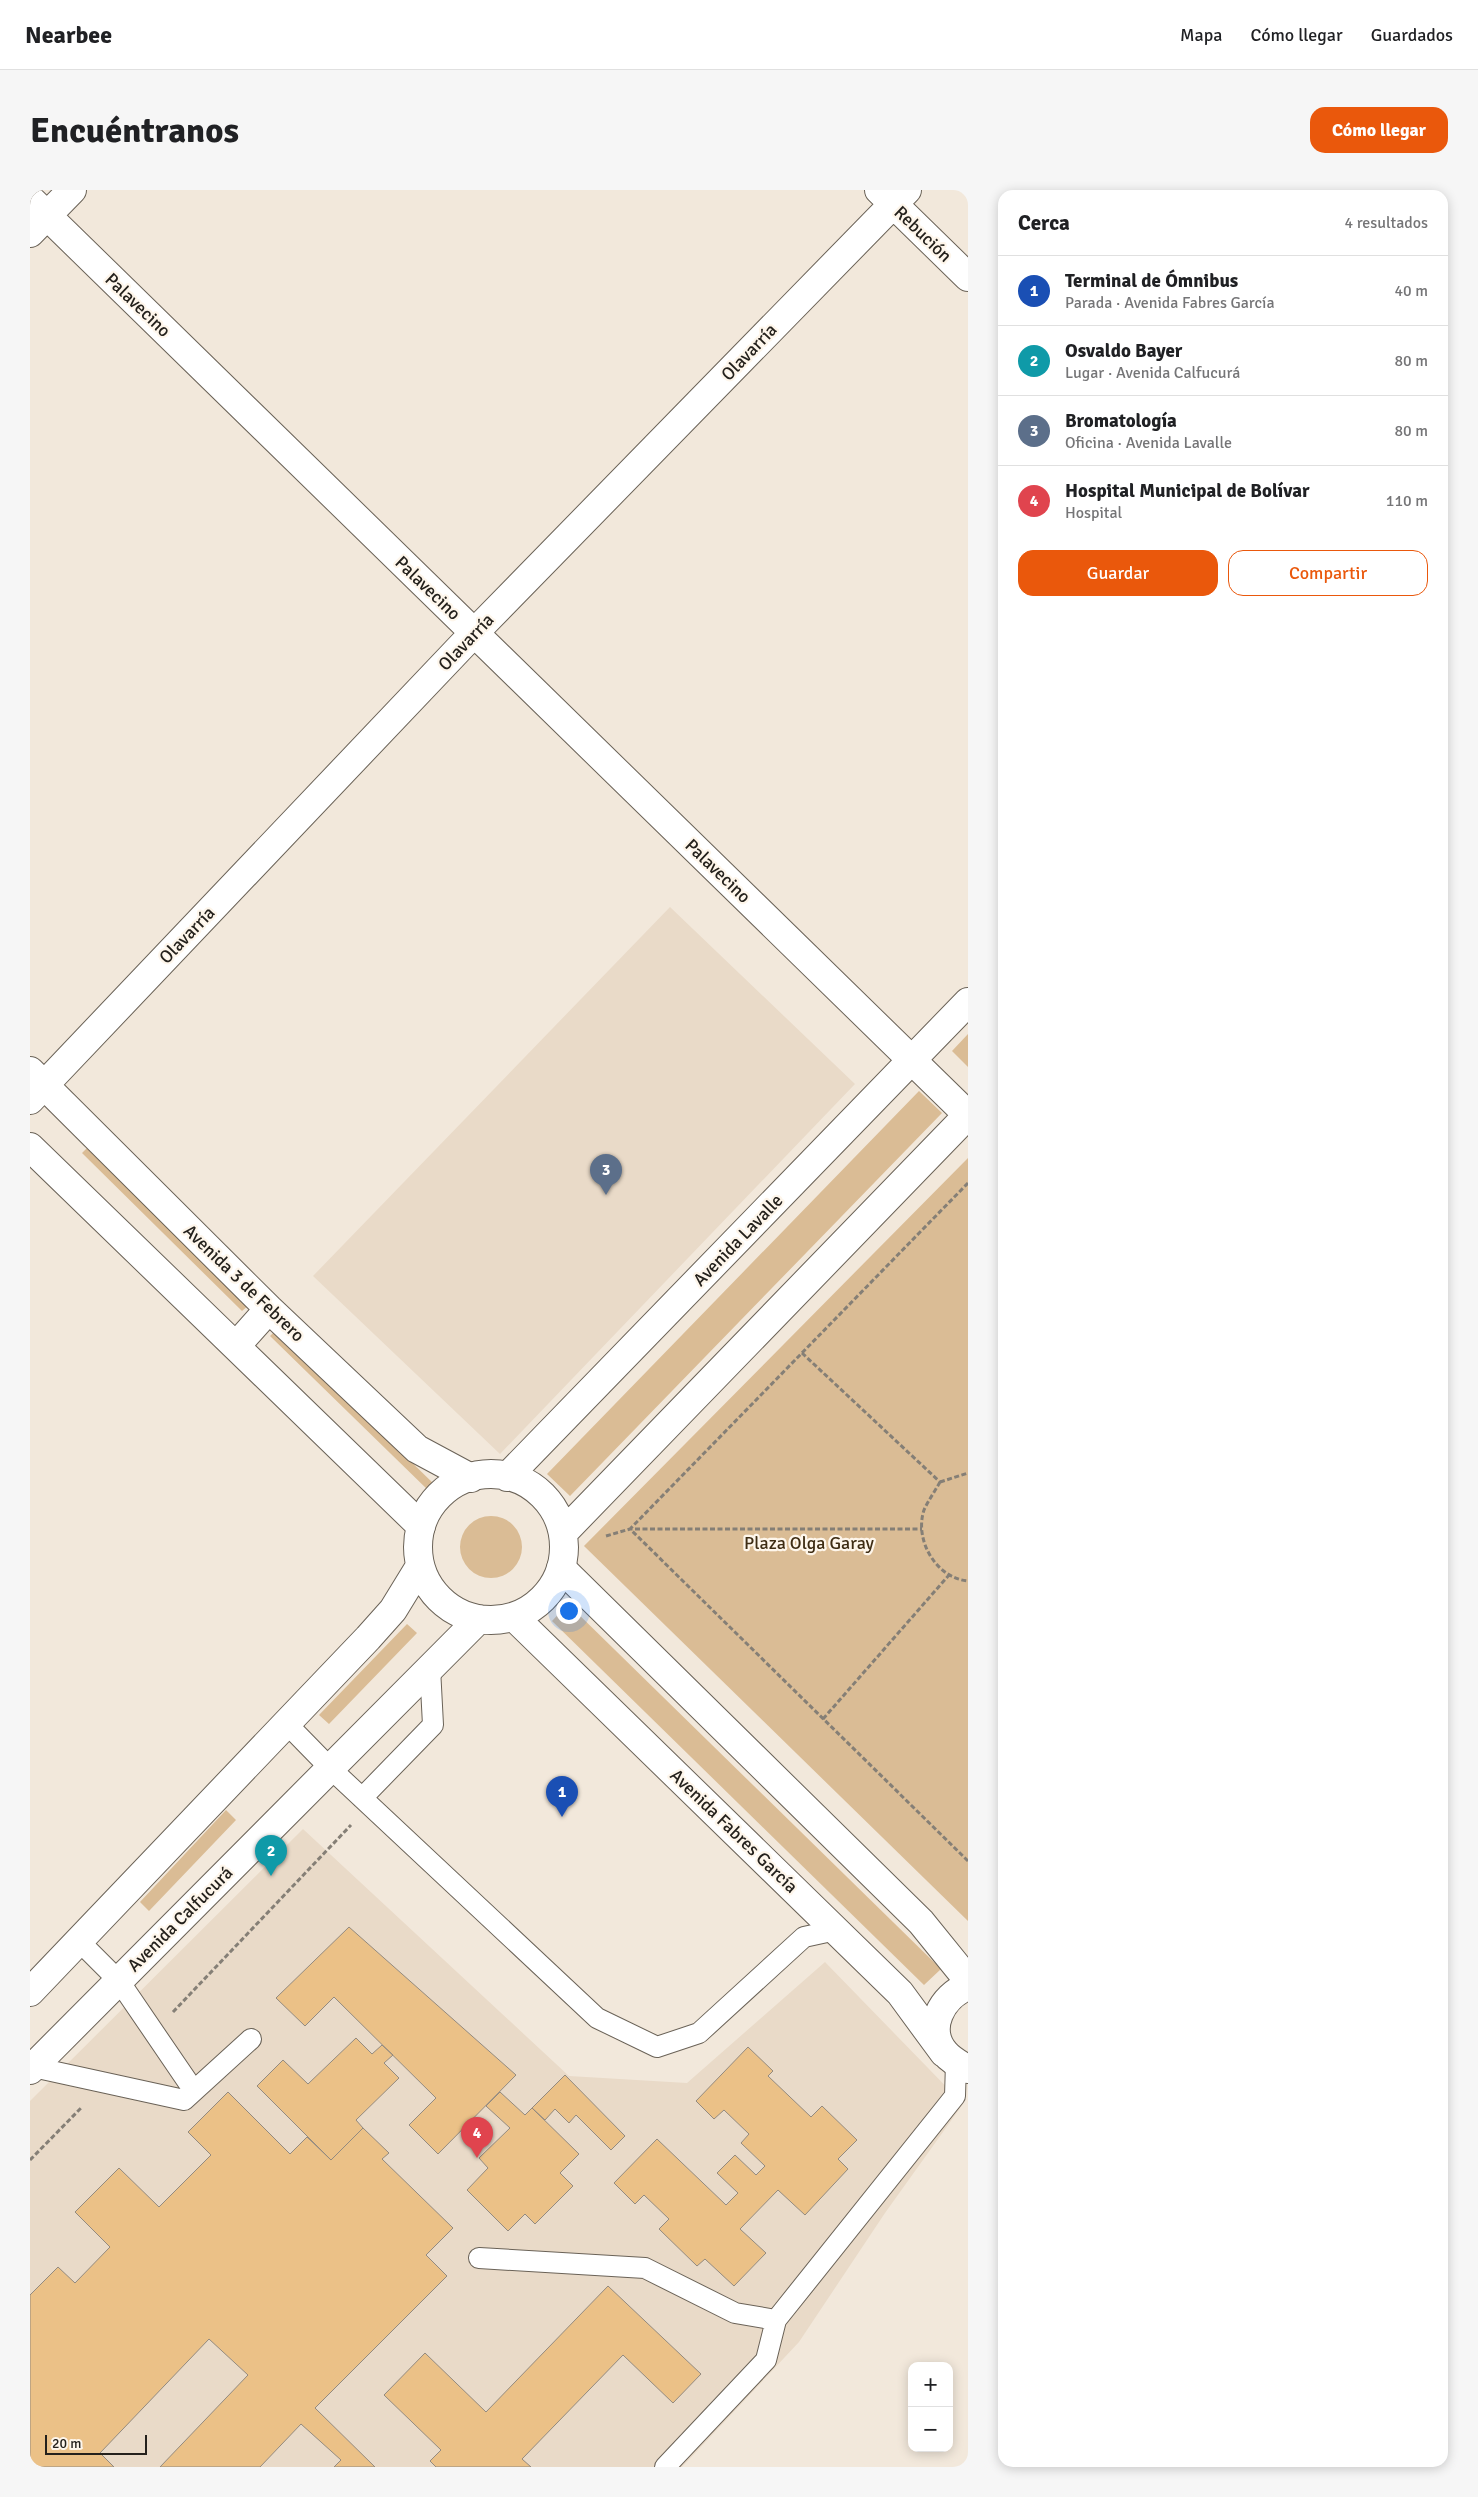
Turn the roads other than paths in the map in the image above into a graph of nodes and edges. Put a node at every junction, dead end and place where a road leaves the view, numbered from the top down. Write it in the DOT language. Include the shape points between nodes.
graph roads {
  1 [pos="72,190"];
  2 [pos="893,195"];
  3 [pos="36,216"];
  4 [pos="968,277"];
  5 [pos="474,633"];
  6 [pos="968,1002"];
  7 [pos="912,1060"];
  8 [pos="35,1085"];
  9 [pos="968,1115"];
  10 [pos="30,1147"];
  11 [pos="269,1309"];
  12 [pos="236,1346"];
  13 [pos="507,1476"];
  14 [pos="471,1478"];
  15 [pos="421,1526"];
  16 [pos="563,1550"];
  17 [pos="420,1566"];
  18 [pos="514,1617"];
  19 [pos="479,1619"];
  20 [pos="430,1668"];
  21 [pos="287,1724"];
  22 [pos="330,1768"];
  23 [pos="366,1802"];
  24 [pos="836,1930"];
  25 [pos="79,1941"];
  26 [pos="968,1980"];
  27 [pos="119,1981"];
  28 [pos="968,1986"];
  29 [pos="30,1992"];
  30 [pos="251,2039"];
  31 [pos="956,2061"];
  32 [pos="32,2068"];
  33 [pos="194,2091"];
  34 [pos="480,2258"];
  35 [pos="776,2320"];
  36 [pos="665,2467"];
  1 -- 3 [label="street"];
  2 -- 4 [label="street, Rebución"];
  2 -- 5 [label="street, Olavarría"];
  3 -- 5 [label="street, Palavecino"];
  5 -- 7 [label="street, Palavecino"];
  5 -- 8 [label="street, Olavarría"];
  6 -- 7 [label="street, Avenida Lavalle"];
  7 -- 9 [label="street, Palavecino"];
  7 -- 13 [label="street, Avenida Lavalle"];
  8 -- 11 [label="street, Avenida 3 de Febrero"];
  9 -- 16 [label="street"];
  10 -- 12 [label="street"];
  11 -- 12 [label="street"];
  11 -- 14 [label="street, Avenida 3 de Febrero" via="417,1449"];
  12 -- 15 [label="street"];
  13 -- 14 [label="street"];
  13 -- 16 [label="street" via="522,1480 543,1495 558,1515"];
  14 -- 15 [label="street" via="454,1484 436,1499"];
  15 -- 17 [label="street" via="418,1542"];
  16 -- 18 [label="street" via="554,1587 537,1605"];
  16 -- 26 [label="street" via="921,1922"];
  17 -- 19 [label="street" via="429,1587 444,1604"];
  17 -- 21 [label="street" via="392,1610"];
  18 -- 19 [label="street" via="490,1621"];
  18 -- 24 [label="street, Avenida Fabres García"];
  19 -- 20 [label="street, Avenida Calfucurá"];
  20 -- 22 [label="street, Avenida Calfucurá"];
  20 -- 23 [label="lane" via="433,1725"];
  21 -- 22 [label="lane"];
  21 -- 25 [label="street"];
  22 -- 23 [label="lane"];
  22 -- 27 [label="street, Avenida Calfucurá"];
  23 -- 24 [label="lane" via="597,2018 657,2047 699,2032 804,1937"];
  24 -- 31 [label="street, Avenida Fabres García" via="900,1993"];
  25 -- 27 [label="lane"];
  25 -- 29 [label="street"];
  27 -- 32 [label="street, Avenida Calfucurá"];
  27 -- 33 [label="lane"];
  28 -- 31 [label="street" via="946,1999 936,2025 938,2039"];
  30 -- 33 [label="lane"];
  31 -- 35 [label="lane" via="955,2096"];
  32 -- 33 [label="lane" via="184,2100"];
  34 -- 35 [label="lane" via="645,2268 735,2313"];
  35 -- 36 [label="lane" via="766,2360"];
}
